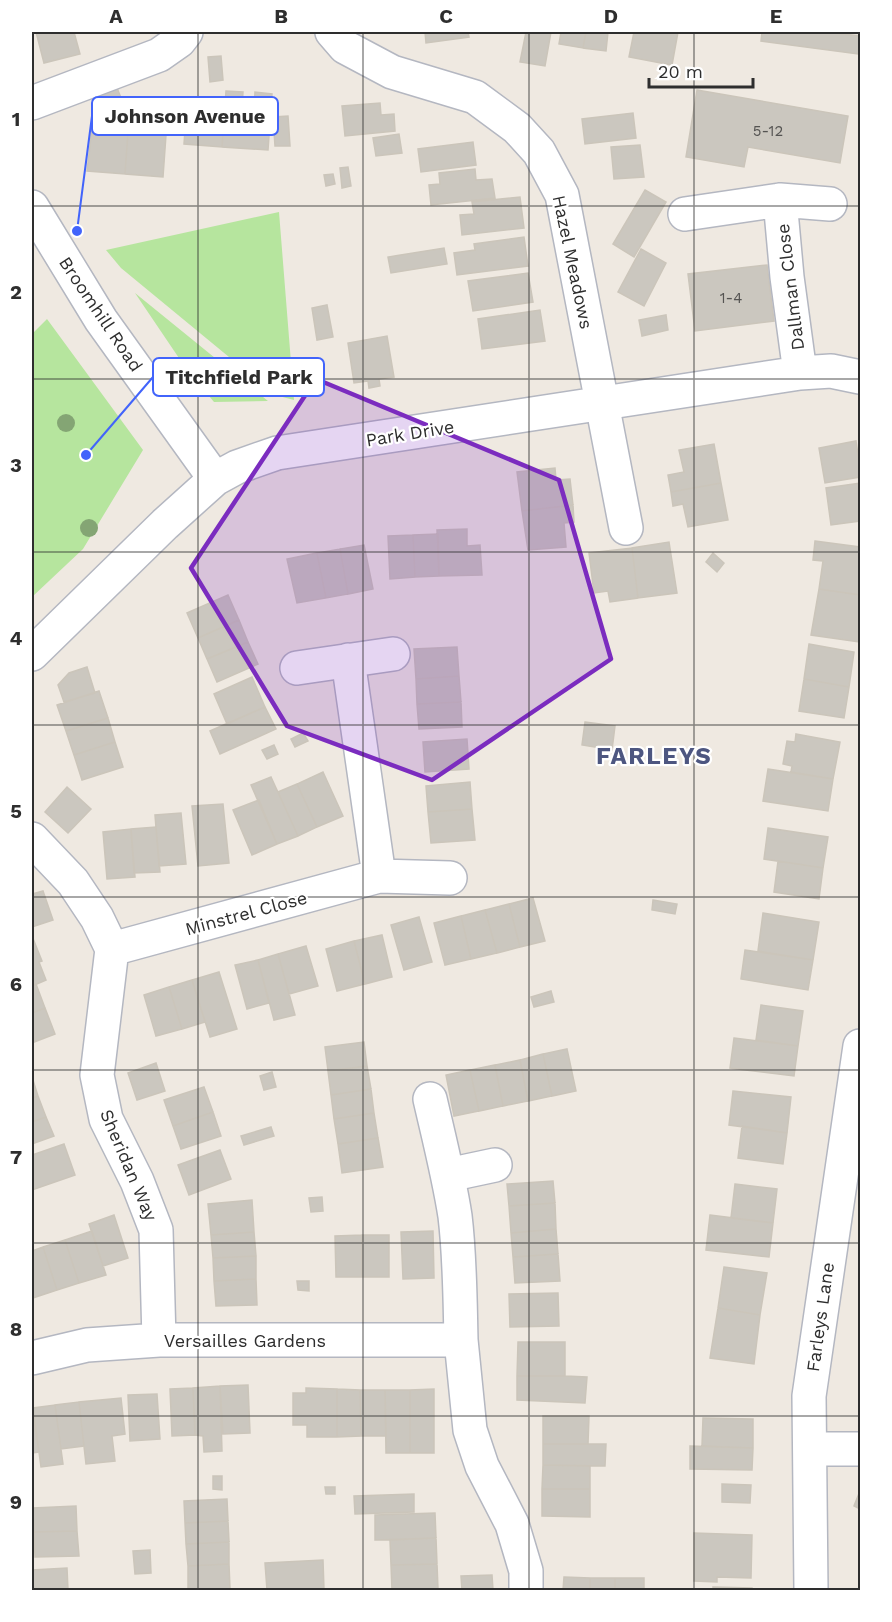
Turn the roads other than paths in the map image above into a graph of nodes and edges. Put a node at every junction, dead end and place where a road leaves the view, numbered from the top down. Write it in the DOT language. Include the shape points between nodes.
graph roads {
  1 [pos="186,32"];
  2 [pos="332,32"];
  3 [pos="32,103"];
  4 [pos="780,200"];
  5 [pos="830,204"];
  6 [pos="32,207"];
  7 [pos="686,214"];
  8 [pos="800,373"];
  9 [pos="861,377"];
  10 [pos="602,404"];
  11 [pos="214,479"];
  12 [pos="626,528"];
  13 [pos="32,654"];
  14 [pos="393,654"];
  15 [pos="348,660"];
  16 [pos="297,668"];
  17 [pos="32,839"];
  18 [pos="379,876"];
  19 [pos="450,878"];
  20 [pos="112,949"];
  21 [pos="861,1046"];
  22 [pos="430,1099"];
  23 [pos="853,1155"];
  24 [pos="495,1165"];
  25 [pos="447,1176"];
  26 [pos="159,1340"];
  27 [pos="461,1340"];
  28 [pos="32,1358"];
  29 [pos="810,1449"];
  30 [pos="861,1449"];
  31 [pos="526,1590"];
  32 [pos="811,1590"];
  1 -- 3 [label="street" via="159,55"];
  2 -- 10 [label="street, Hazel Meadows" via="345,47 392,72 475,98 517,128 539,152 562,195"];
  4 -- 5 [label="street, Dallman Close"];
  4 -- 7 [label="street, Dallman Close"];
  4 -- 8 [label="street, Dallman Close"];
  6 -- 11 [label="street, Broomhill Road" via="101,320"];
  8 -- 9 [label="street, Park Drive" via="831,371"];
  8 -- 10 [label="street, Park Drive"];
  10 -- 11 [label="street, Park Drive" via="277,453"];
  10 -- 12 [label="street, Hazel Meadows"];
  11 -- 13 [label="street, Park Drive"];
  14 -- 15 [label="street"];
  15 -- 16 [label="street"];
  15 -- 18 [label="street"];
  17 -- 20 [label="street" via="73,882"];
  18 -- 19 [label="street, Minstrel Close"];
  18 -- 20 [label="street, Minstrel Close"];
  20 -- 26 [label="street, Sheridan Way" via="97,1075 106,1119 156,1230"];
  21 -- 23 [label="street, Farleys Lane"];
  22 -- 25 [label="street"];
  23 -- 29 [label="street, Farleys Lane" via="809,1396"];
  24 -- 25 [label="street"];
  25 -- 27 [label="street" via="455,1218"];
  26 -- 27 [label="street, Versailles Gardens"];
  26 -- 28 [label="street, Versailles Gardens" via="87,1345"];
  27 -- 31 [label="street" via="470,1430 482,1466 512,1524 526,1571"];
  29 -- 30 [label="street"];
  29 -- 32 [label="street, Farleys Lane"];
}
